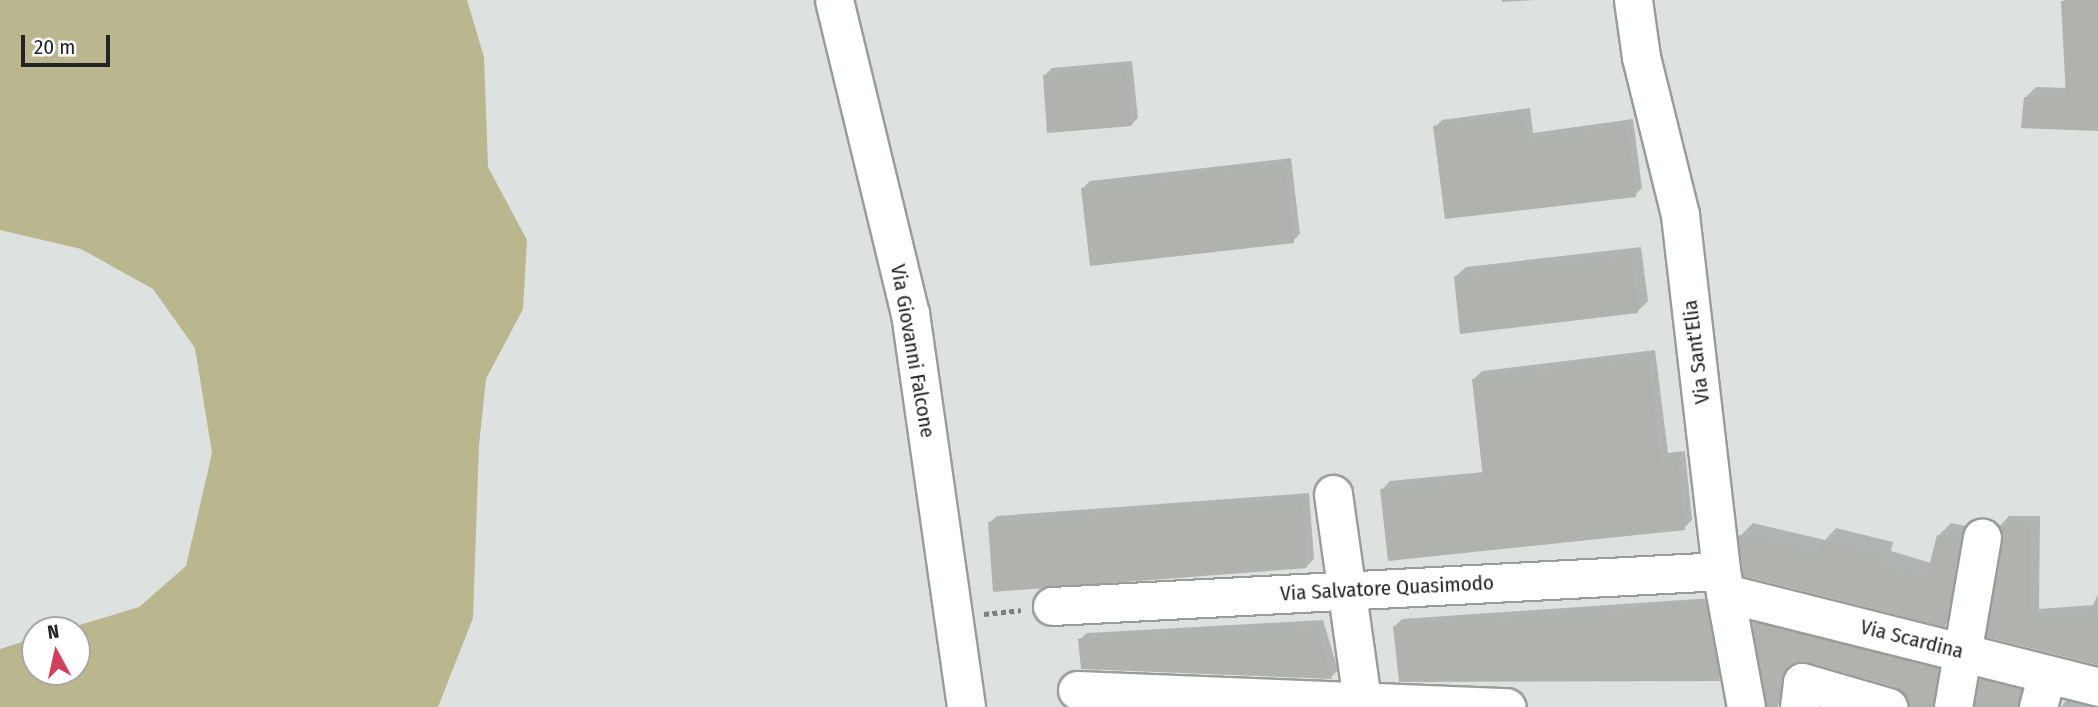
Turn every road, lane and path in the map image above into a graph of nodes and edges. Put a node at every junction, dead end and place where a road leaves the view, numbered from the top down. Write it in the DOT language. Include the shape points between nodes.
graph roads {
  1 [pos="834,0"];
  2 [pos="1633,0"];
  3 [pos="1334,494"];
  4 [pos="1982,537"];
  5 [pos="1723,582"];
  6 [pos="1346,590"];
  7 [pos="1052,606"];
  8 [pos="956,617"];
  9 [pos="1962,651"];
  10 [pos="2098,687"];
  11 [pos="1077,690"];
  12 [pos="2042,690"];
  13 [pos="1363,706"];
  14 [pos="966,707"];
  15 [pos="1507,707"];
  16 [pos="1746,707"];
  17 [pos="1799,707"];
  18 [pos="1888,707"];
  19 [pos="1953,707"];
  1 -- 8 [label="street, Via Giovanni Falcone" via="910,313"];
  2 -- 5 [label="street, Via Sant'Elia" via="1641,57 1680,215"];
  3 -- 6 [label="street"];
  4 -- 9 [label="street"];
  5 -- 6 [label="street, Via Salvatore Quasimodo"];
  5 -- 9 [label="street, Via Scardina"];
  5 -- 16 [label="street, Via Sant'Elia"];
  6 -- 7 [label="street, Via Salvatore Quasimodo"];
  6 -- 13 [label="street"];
  7 -- 8 [label="path"];
  8 -- 14 [label="street, Via Giovanni Falcone"];
  9 -- 12 [label="street, Via Scardina"];
  9 -- 19 [label="street"];
  10 -- 12 [label="street, Via Scardina"];
  11 -- 13 [label="street"];
  13 -- 15 [label="street"];
  17 -- 18 [label="street" via="1802,682"];
}
